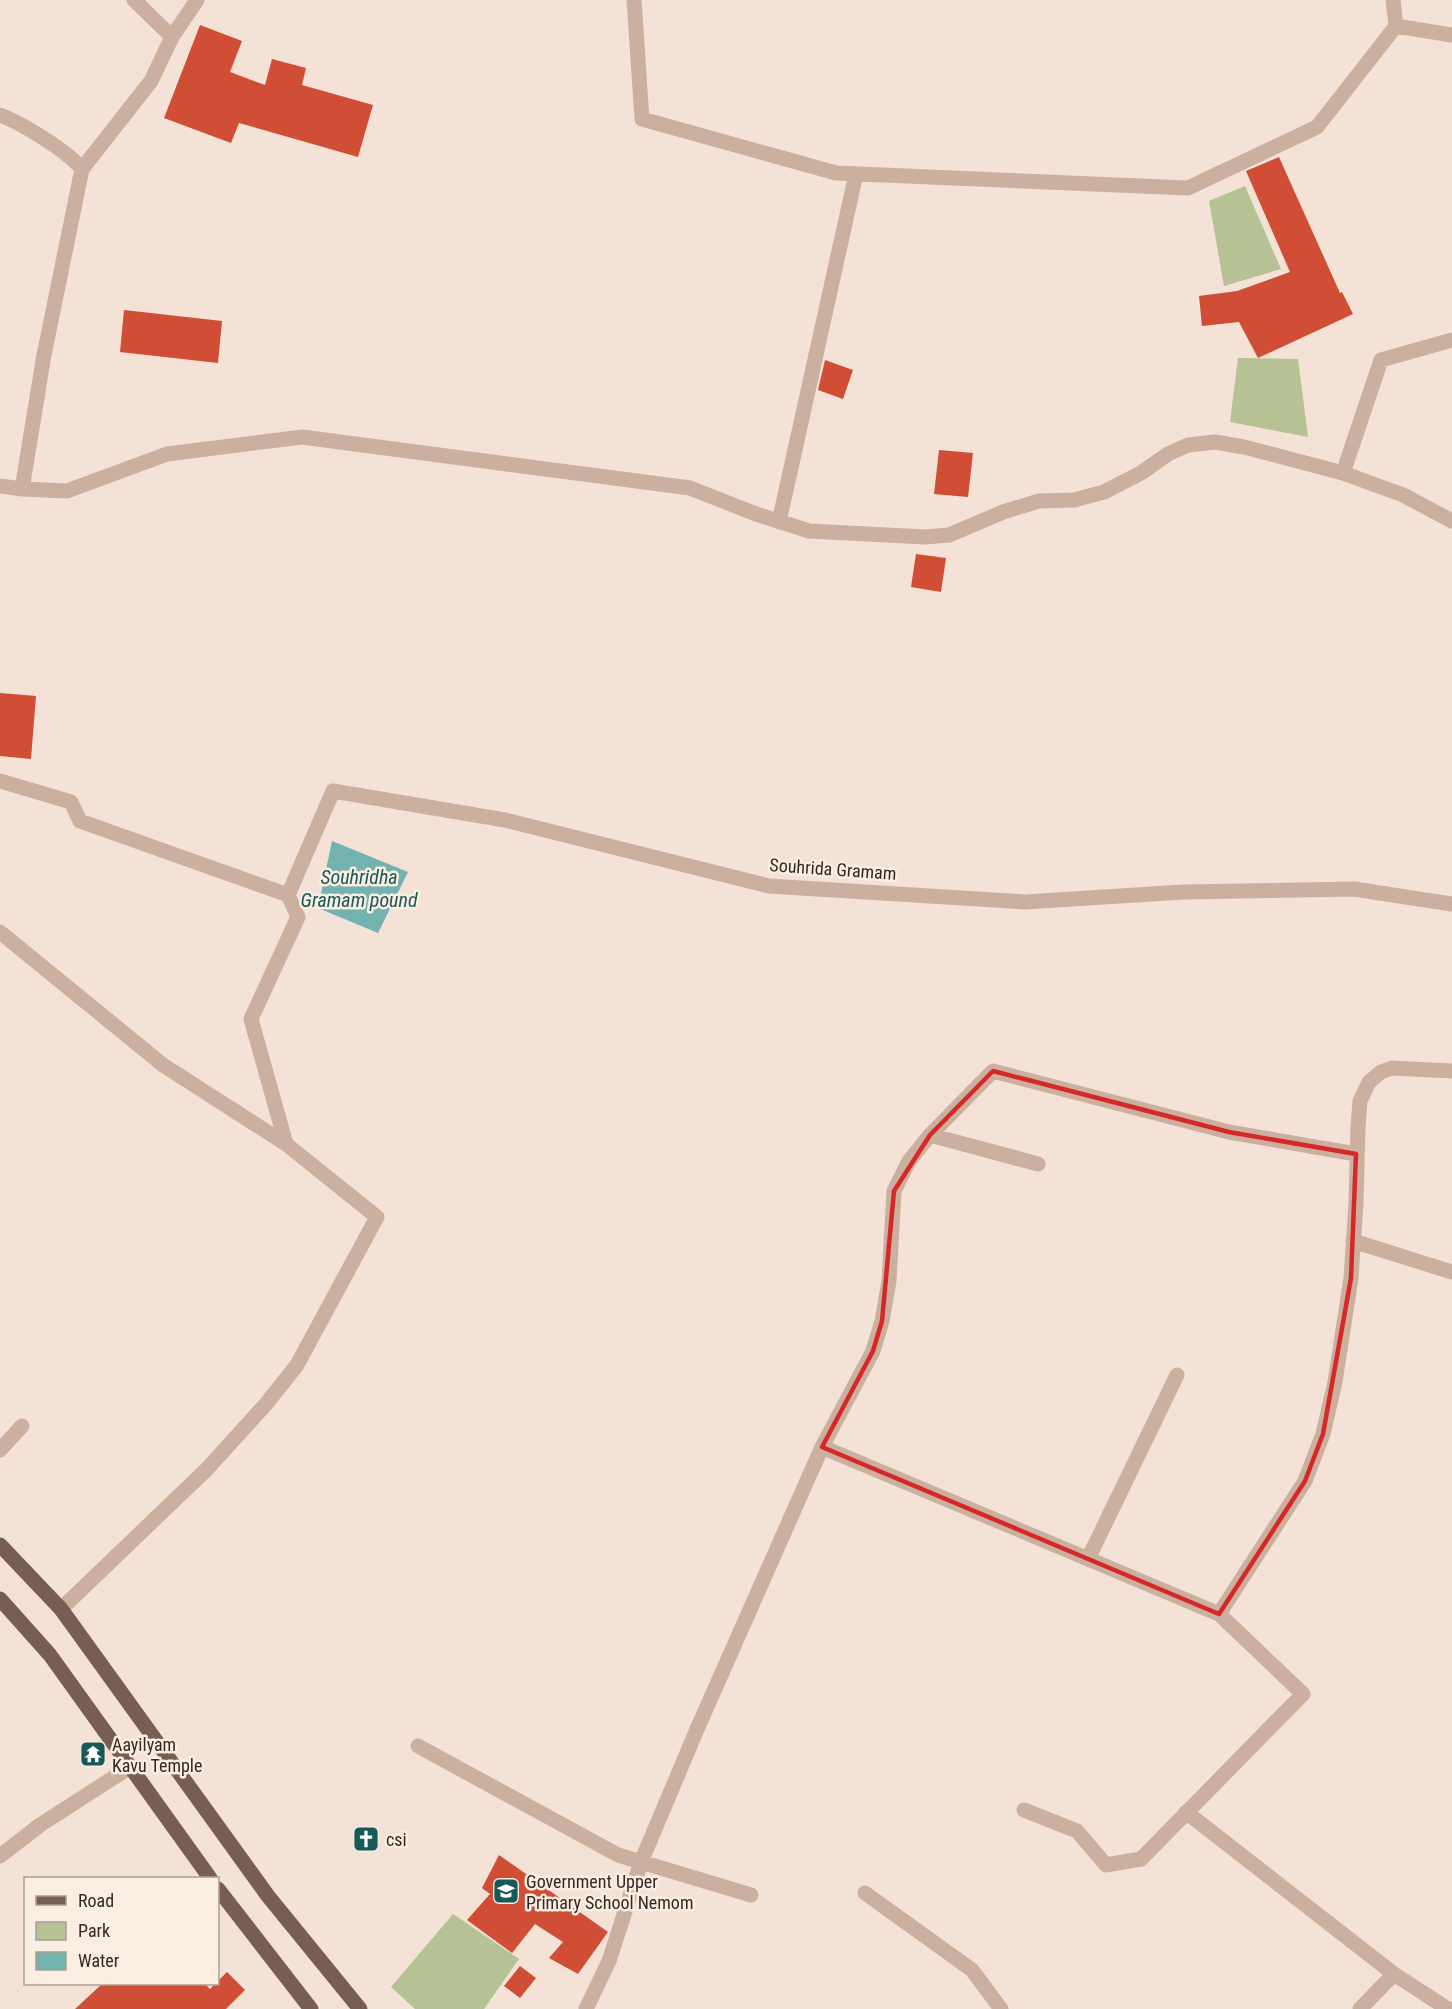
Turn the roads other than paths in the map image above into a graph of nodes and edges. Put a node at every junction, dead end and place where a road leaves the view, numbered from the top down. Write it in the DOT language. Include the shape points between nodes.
graph roads {
  1 [pos="134,0"];
  2 [pos="197,0"];
  3 [pos="634,0"];
  4 [pos="1393,0"];
  5 [pos="1396,26"];
  6 [pos="1452,35"];
  7 [pos="172,37"];
  8 [pos="0,116"];
  9 [pos="82,169"];
  10 [pos="856,174"];
  11 [pos="1452,340"];
  12 [pos="1343,473"];
  13 [pos="0,486"];
  14 [pos="22,489"];
  15 [pos="1452,521"];
  16 [pos="779,522"];
  17 [pos="0,781"];
  18 [pos="288,895"];
  19 [pos="1452,903"];
  20 [pos="0,932"];
  21 [pos="1452,1071"];
  22 [pos="930,1135"];
  23 [pos="286,1144"];
  24 [pos="1356,1155"];
  25 [pos="1038,1164"];
  26 [pos="1353,1241"];
  27 [pos="1452,1272"];
  28 [pos="1177,1375"];
  29 [pos="22,1426"];
  30 [pos="822,1447"];
  31 [pos="0,1450"];
  32 [pos="0,1545"];
  33 [pos="1088,1559"];
  34 [pos="0,1599"];
  35 [pos="61,1609"];
  36 [pos="1219,1614"];
  37 [pos="418,1746"];
  38 [pos="130,1767"];
  39 [pos="1024,1810"];
  40 [pos="1186,1812"];
  41 [pos="0,1856"];
  42 [pos="641,1862"];
  43 [pos="209,1877"];
  44 [pos="219,1889"];
  45 [pos="865,1893"];
  46 [pos="751,1895"];
  47 [pos="1394,1974"];
  48 [pos="311,2009"];
  49 [pos="360,2009"];
  50 [pos="586,2009"];
  51 [pos="1001,2009"];
  52 [pos="1360,2009"];
  53 [pos="1448,2009"];
  1 -- 7 [label="street"];
  2 -- 7 [label="street"];
  3 -- 10 [label="street" via="642,119 836,173"];
  4 -- 5 [label="street"];
  5 -- 6 [label="street"];
  5 -- 10 [label="street" via="1317,127 1188,188"];
  7 -- 9 [label="street" via="151,81"];
  8 -- 9 [label="street" via="10,118 51,144"];
  9 -- 14 [label="street" via="44,355"];
  10 -- 16 [label="street"];
  11 -- 12 [label="street" via="1381,360"];
  12 -- 15 [label="street" via="1403,495"];
  12 -- 16 [label="street" via="1215,442 1188,445 1168,454 1104,492 1074,500 1039,501 949,535 809,531"];
  13 -- 14 [label="street"];
  14 -- 16 [label="street" via="67,491 167,454 302,437 690,488"];
  17 -- 18 [label="street" via="71,802 80,821"];
  18 -- 19 [label="street, Souhrida Gramam" via="333,791 505,820 769,886 1025,902 1183,892 1354,889"];
  18 -- 23 [label="street" via="298,917 251,1019"];
  20 -- 23 [label="street" via="163,1065"];
  21 -- 24 [label="street" via="1381,1071 1369,1082 1360,1101"];
  22 -- 24 [label="street" via="993,1071 1229,1132"];
  22 -- 25 [label="street"];
  22 -- 30 [label="street" via="909,1161 894,1191 889,1281 873,1351"];
  23 -- 35 [label="street" via="377,1217 297,1365 267,1404 207,1469"];
  24 -- 26 [label="street"];
  26 -- 27 [label="street"];
  26 -- 36 [label="street" via="1335,1382 1323,1434 1305,1480"];
  28 -- 33 [label="street"];
  29 -- 31 [label="street"];
  30 -- 33 [label="street"];
  30 -- 42 [label="street"];
  32 -- 35 [label="main road"];
  33 -- 36 [label="street"];
  34 -- 38 [label="main road" via="50,1655"];
  35 -- 49 [label="main road" via="268,1896"];
  36 -- 40 [label="street" via="1303,1694"];
  37 -- 42 [label="street" via="618,1855"];
  38 -- 41 [label="street"];
  38 -- 43 [label="main road"];
  39 -- 40 [label="street" via="1077,1831 1106,1866 1141,1859"];
  40 -- 47 [label="street"];
  42 -- 46 [label="street"];
  42 -- 50 [label="street" via="609,1961"];
  44 -- 48 [label="main road"];
  45 -- 51 [label="street" via="972,1970"];
  47 -- 52 [label="street"];
  47 -- 53 [label="street"];
}
